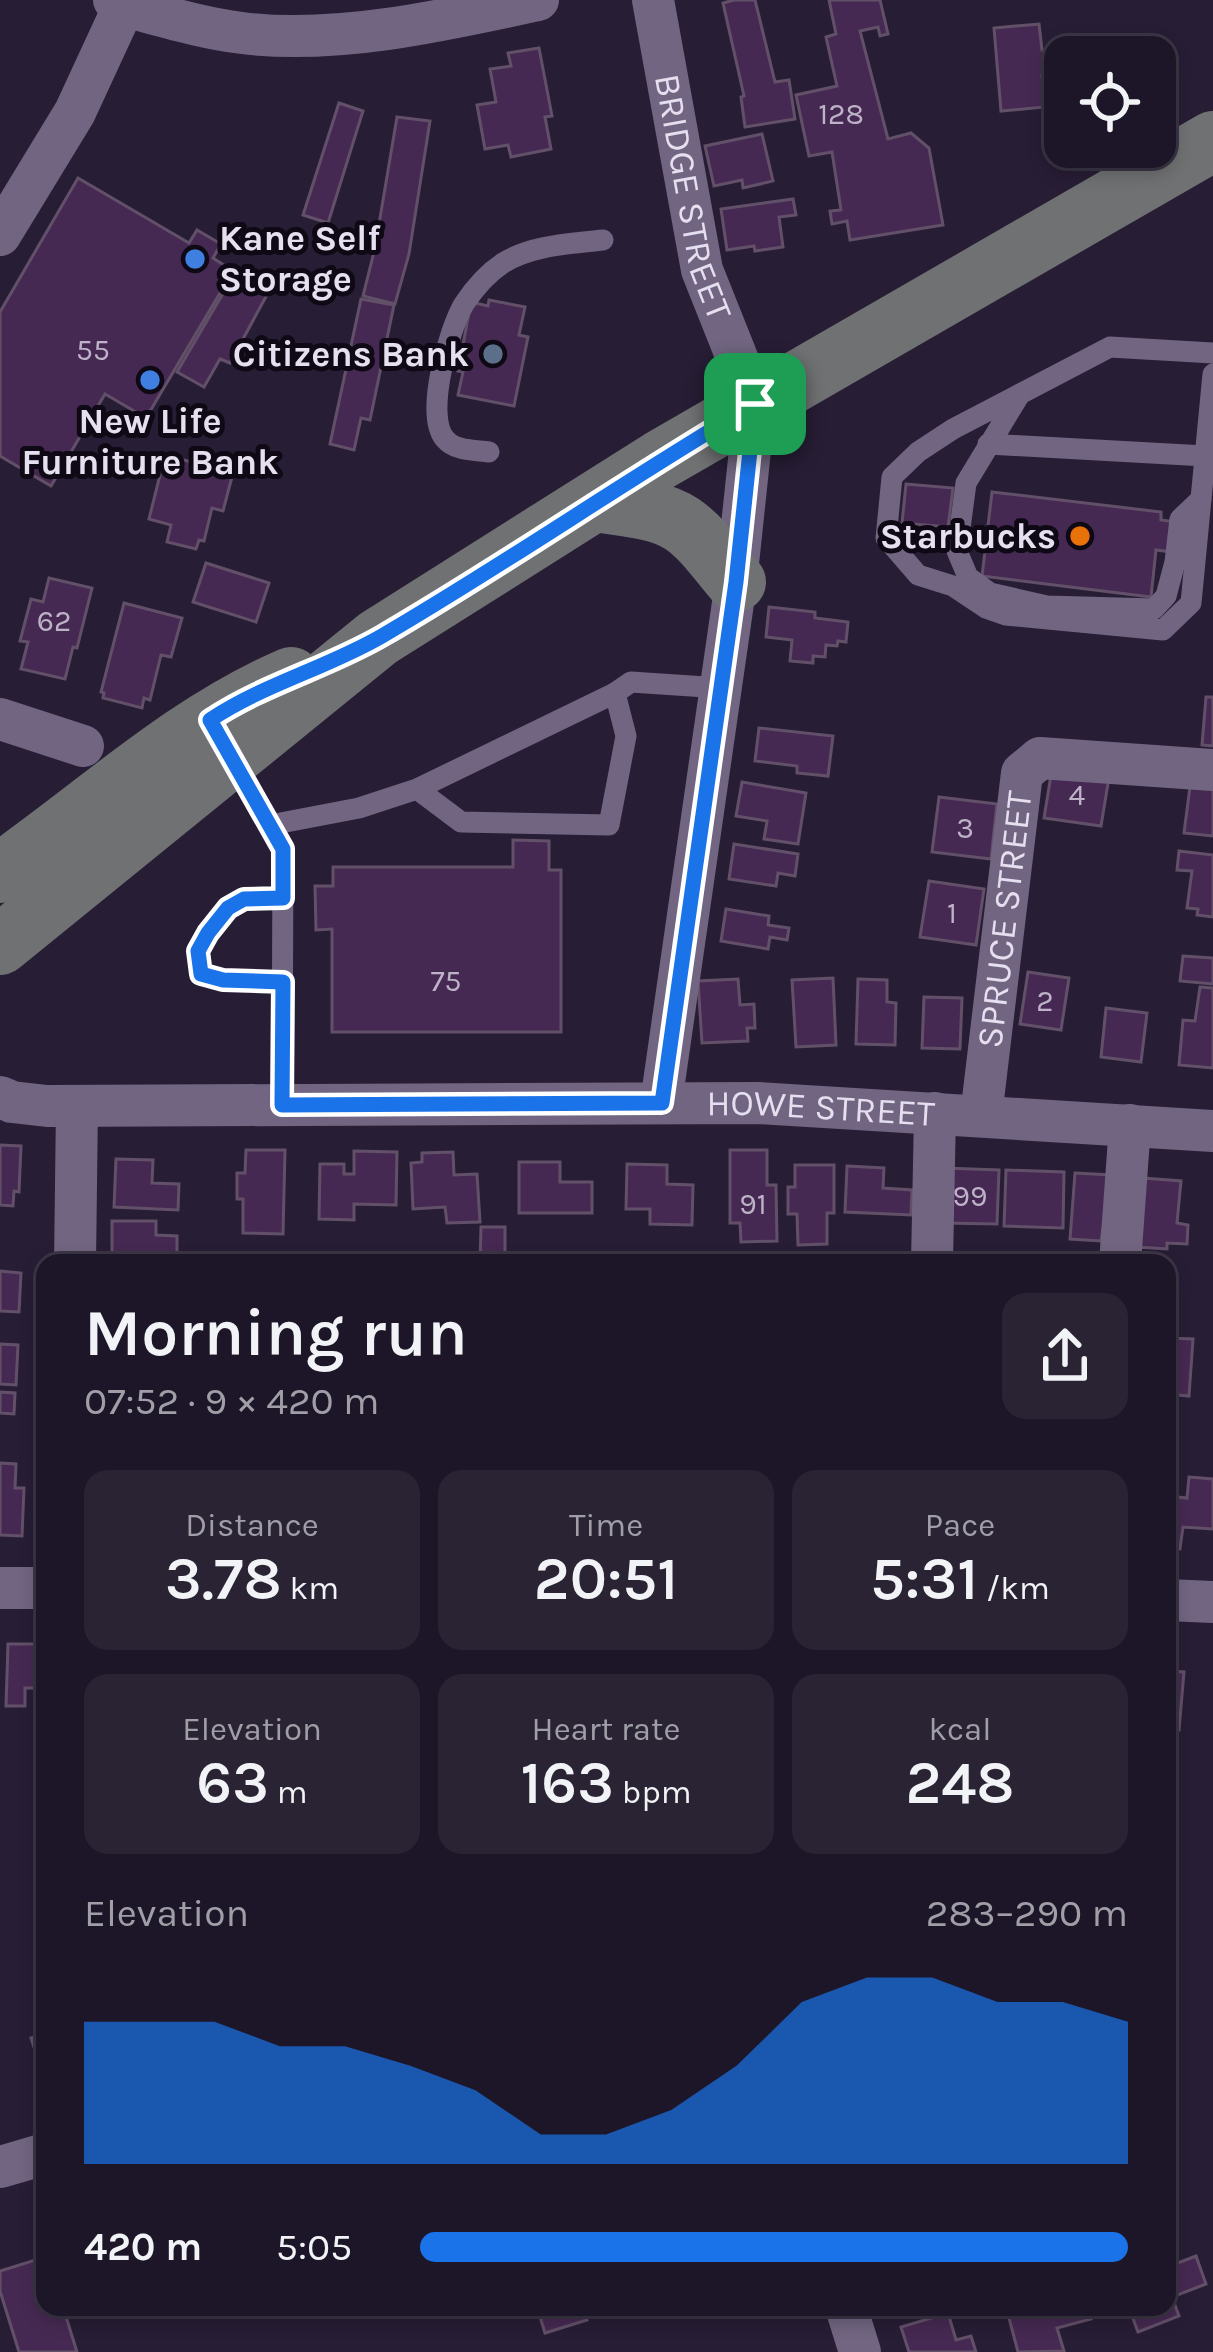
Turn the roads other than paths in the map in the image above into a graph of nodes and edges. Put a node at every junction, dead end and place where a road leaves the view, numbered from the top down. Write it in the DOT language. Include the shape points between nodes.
graph roads {
  1 [pos="538,0"];
  2 [pos="653,0"];
  3 [pos="119,3"];
  4 [pos="216,14"];
  5 [pos="1213,141"];
  6 [pos="0,236"];
  7 [pos="604,240"];
  8 [pos="1213,353"];
  9 [pos="1213,374"];
  10 [pos="1021,394"];
  11 [pos="755,404"];
  12 [pos="988,444"];
  13 [pos="489,452"];
  14 [pos="1205,456"];
  15 [pos="1201,499"];
  16 [pos="596,502"];
  17 [pos="736,582"];
  18 [pos="721,688"];
  19 [pos="615,693"];
  20 [pos="0,718"];
  21 [pos="221,738"];
  22 [pos="83,746"];
  23 [pos="1213,770"];
  24 [pos="417,788"];
  25 [pos="269,825"];
  26 [pos="0,873"];
  27 [pos="283,898"];
  28 [pos="0,945"];
  29 [pos="283,982"];
  30 [pos="0,1097"];
  31 [pos="662,1103"];
  32 [pos="282,1105"];
  33 [pos="76,1106"];
  34 [pos="935,1113"];
  35 [pos="981,1116"];
  36 [pos="1130,1125"];
  37 [pos="1213,1131"];
  38 [pos="75,1254"];
  39 [pos="932,1254"];
  40 [pos="1121,1254"];
  41 [pos="0,1588"];
  42 [pos="36,1588"];
  43 [pos="1176,1600"];
  44 [pos="1213,1602"];
  45 [pos="36,2157"];
  46 [pos="0,2167"];
  47 [pos="849,2316"];
  48 [pos="860,2352"];
  1 -- 4 [label="street" via="418,26 312,34 245,34"];
  2 -- 11 [label="street, BRIDGE STREET" via="702,270"];
  3 -- 4 [label="street"];
  3 -- 6 [label="street" via="75,112"];
  5 -- 11 [label="main road"];
  7 -- 13 [label="lane" via="506,262 465,303 452,328 437,425 458,448"];
  8 -- 10 [label="lane" via="1110,346"];
  9 -- 14 [label="lane"];
  10 -- 12 [label="lane"];
  10 -- 15 [label="lane" via="952,429 892,477 886,538 918,575 1006,615 1163,630 1191,603"];
  11 -- 16 [label="main road"];
  11 -- 17 [label="street, BRIDGE STREET"];
  12 -- 14 [label="lane"];
  12 -- 15 [label="lane" via="966,483 957,550 968,577 990,593 1047,606 1154,609 1166,596 1180,519"];
  14 -- 15 [label="lane"];
  16 -- 17 [label="main road" via="679,521"];
  16 -- 21 [label="main road"];
  17 -- 18 [label="street, BRIDGE STREET"];
  18 -- 19 [label="lane" via="631,682"];
  18 -- 31 [label="street, BRIDGE STREET"];
  19 -- 24 [label="lane"];
  19 -- 24 [label="lane" via="626,736 609,825 461,822"];
  20 -- 22 [label="street"];
  21 -- 25 [label="lane"];
  21 -- 26 [label="main road" via="140,766"];
  21 -- 28 [label="main road"];
  23 -- 35 [label="street, SPRUCE STREET" via="1040,758 1022,773"];
  24 -- 25 [label="lane"];
  25 -- 27 [label="lane" via="283,849"];
  27 -- 29 [label="lane"];
  27 -- 29 [label="lane" via="228,908 198,951 201,974"];
  29 -- 32 [label="lane"];
  30 -- 33 [label="street, HOWE STREET"];
  31 -- 32 [label="street, HOWE STREET"];
  31 -- 34 [label="street, HOWE STREET"];
  32 -- 33 [label="street, HOWE STREET"];
  33 -- 38 [label="street"];
  34 -- 35 [label="street, HOWE STREET"];
  34 -- 39 [label="street"];
  35 -- 36 [label="street, HOWE STREET"];
  36 -- 37 [label="street, HOWE STREET"];
  36 -- 40 [label="street"];
  41 -- 42 [label="street"];
  43 -- 44 [label="street"];
  45 -- 46 [label="street"];
  47 -- 48 [label="street"];
}
